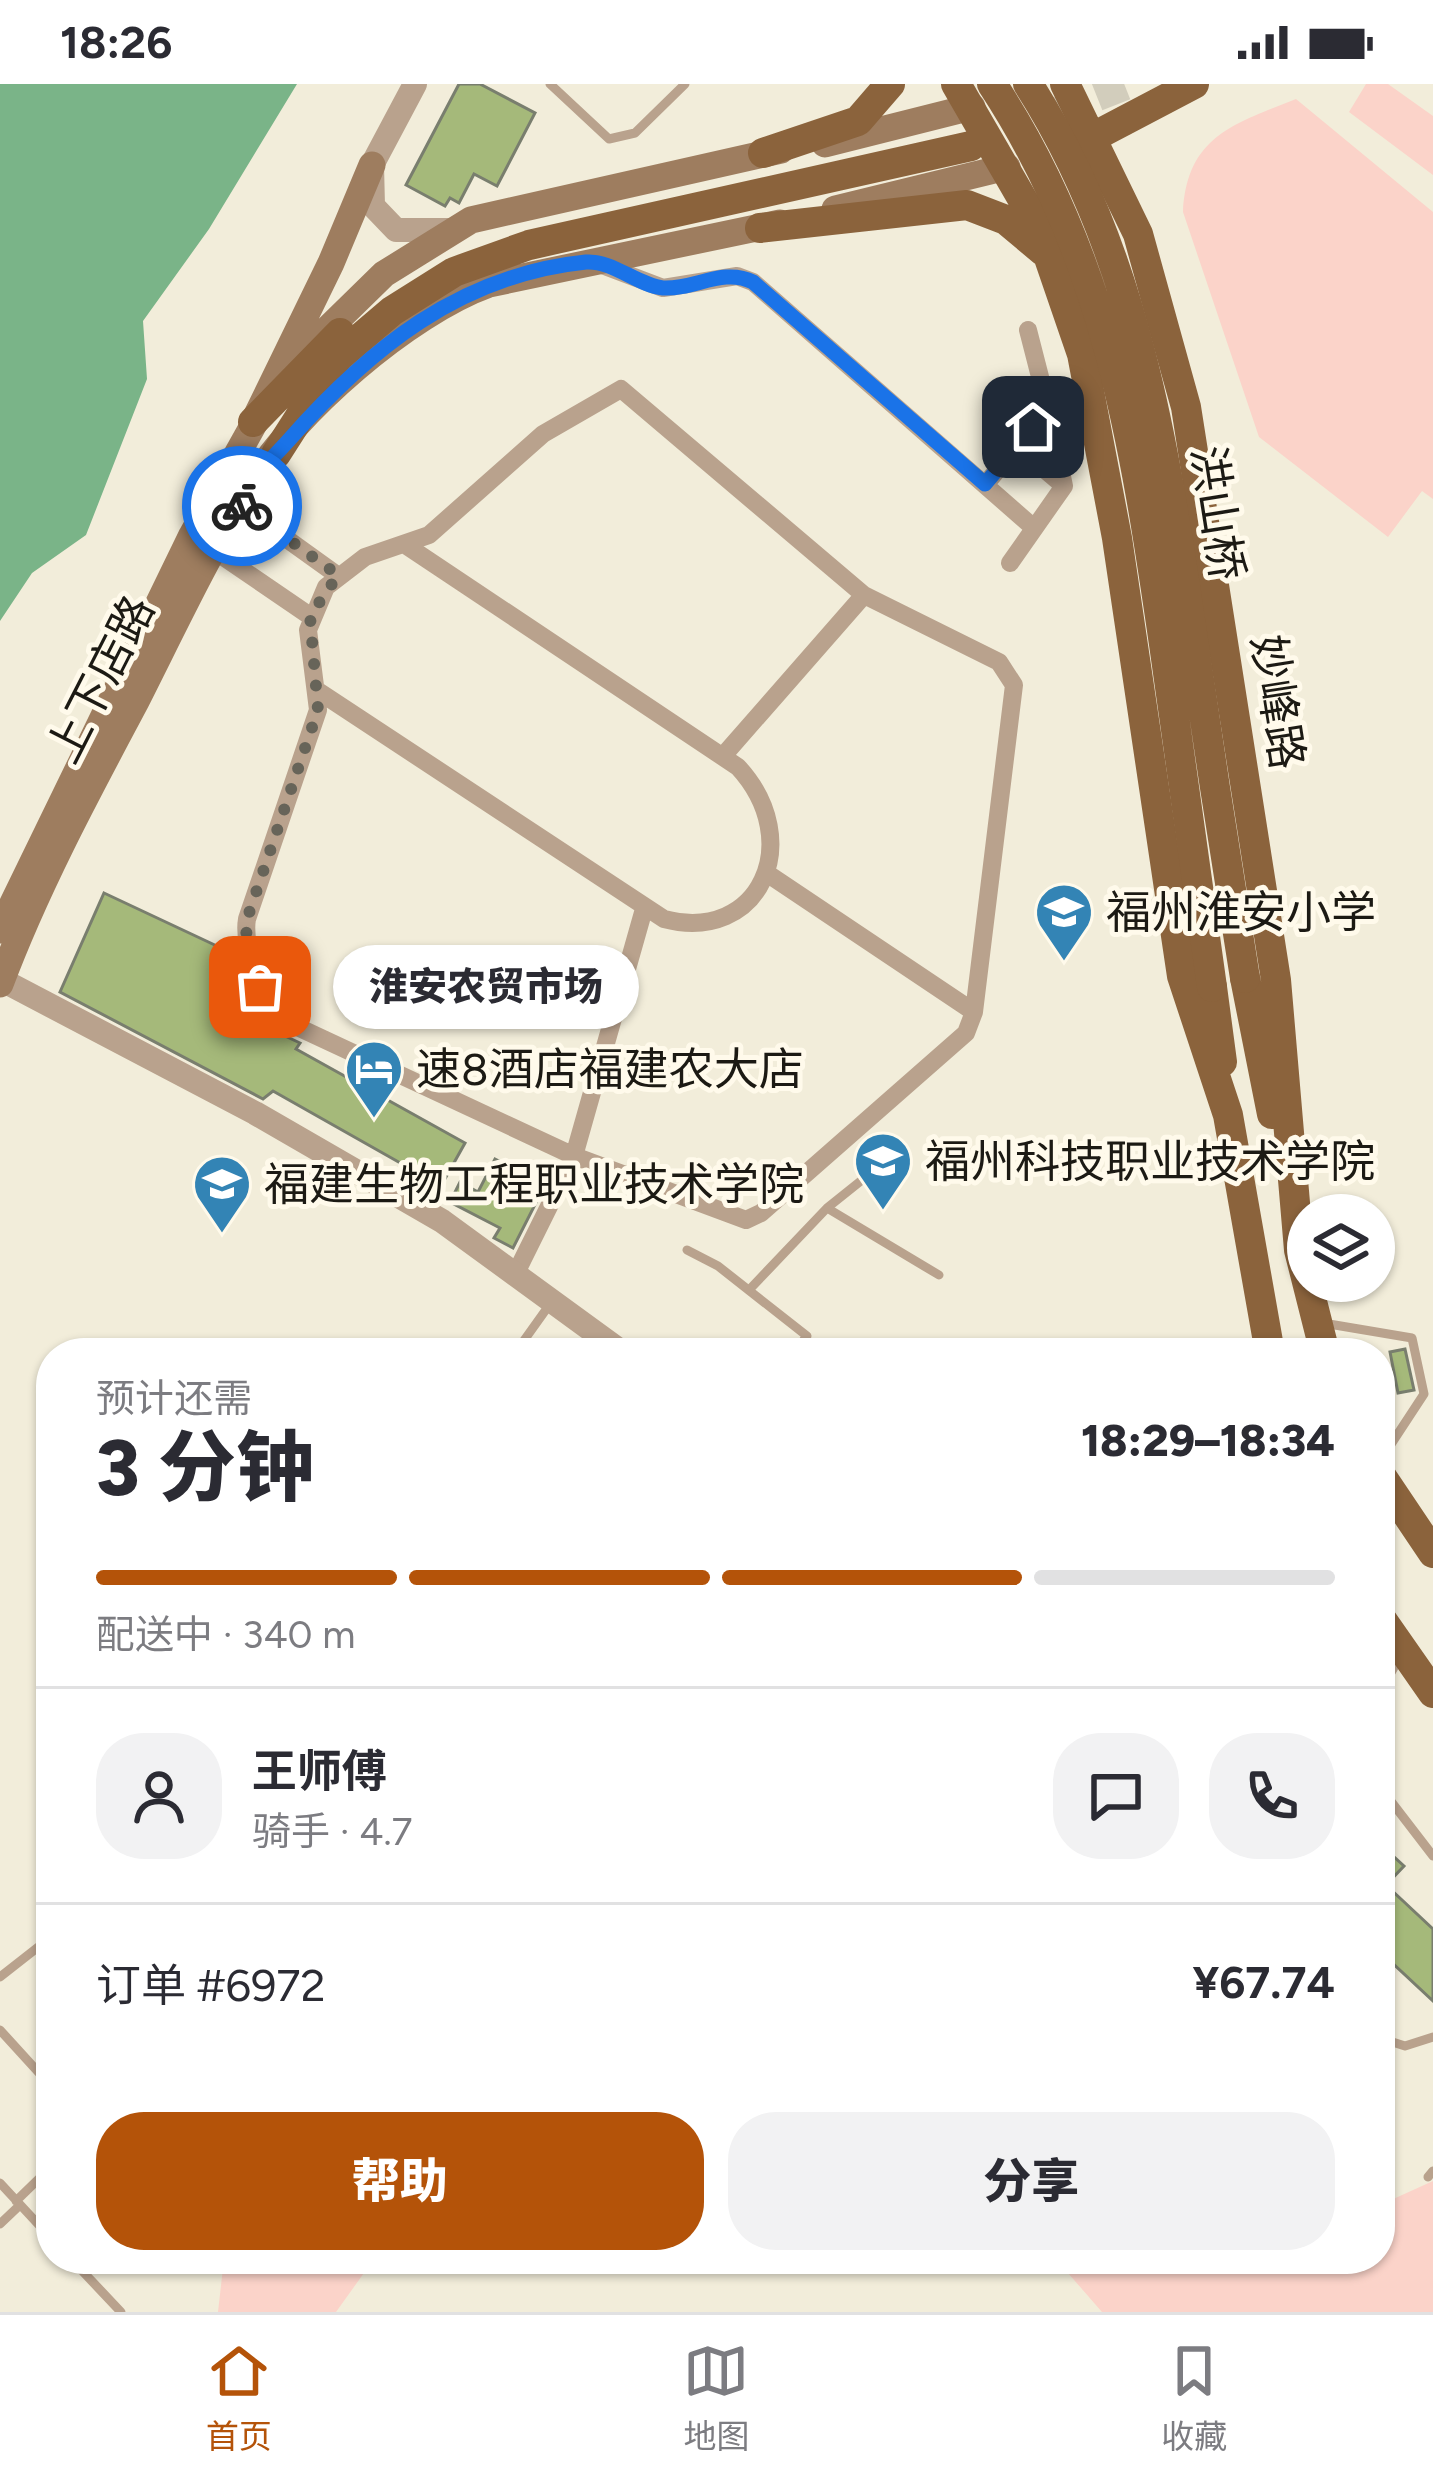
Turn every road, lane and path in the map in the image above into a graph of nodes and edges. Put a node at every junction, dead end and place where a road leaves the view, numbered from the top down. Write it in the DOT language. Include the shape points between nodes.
graph roads {
  1 [pos="416,84"];
  2 [pos="550,84"];
  3 [pos="685,84"];
  4 [pos="890,84"];
  5 [pos="1028,84"];
  6 [pos="1052,84"];
  7 [pos="1065,84"];
  8 [pos="1194,84"];
  9 [pos="972,111"];
  10 [pos="1094,139"];
  11 [pos="763,153"];
  12 [pos="371,165"];
  13 [pos="1007,167"];
  14 [pos="760,228"];
  15 [pos="450,230"];
  16 [pos="1049,257"];
  17 [pos="592,261"];
  18 [pos="1028,329"];
  19 [pos="1048,408"];
  20 [pos="253,422"];
  21 [pos="1017,446"];
  22 [pos="276,454"];
  23 [pos="985,484"];
  24 [pos="234,485"];
  25 [pos="1064,486"];
  26 [pos="1034,528"];
  27 [pos="203,543"];
  28 [pos="406,547"];
  29 [pos="1010,562"];
  30 [pos="338,575"];
  31 [pos="864,595"];
  32 [pos="310,616"];
  33 [pos="318,691"];
  34 [pos="723,755"];
  35 [pos="768,874"];
  36 [pos="644,909"];
  37 [pos="0,930"];
  38 [pos="0,981"];
  39 [pos="974,1012"];
  40 [pos="1228,1115"];
  41 [pos="897,1152"];
  42 [pos="574,1156"];
  43 [pos="1288,1194"];
  44 [pos="1294,1194"];
  45 [pos="827,1208"];
  46 [pos="687,1250"];
  47 [pos="516,1273"];
  48 [pos="939,1275"];
  49 [pos="749,1290"];
  50 [pos="553,1300"];
  51 [pos="1311,1302"];
  52 [pos="1316,1322"];
  53 [pos="526,1338"];
  54 [pos="602,1338"];
  55 [pos="806,1338"];
  56 [pos="1267,1338"];
  57 [pos="1321,1338"];
  58 [pos="1395,1438"];
  59 [pos="1395,1496"];
  60 [pos="1433,1552"];
  61 [pos="1395,1640"];
  62 [pos="1403,1652"];
  63 [pos="1395,1666"];
  64 [pos="1433,1693"];
  65 [pos="1395,1808"];
  66 [pos="1433,1856"];
  67 [pos="36,1949"];
  68 [pos="0,1977"];
  69 [pos="0,2030"];
  70 [pos="1433,2038"];
  71 [pos="1395,2043"];
  72 [pos="1422,2044"];
  73 [pos="1433,2054"];
  74 [pos="36,2070"];
  75 [pos="36,2183"];
  76 [pos="1,2186"];
  77 [pos="18,2203"];
  78 [pos="36,2222"];
  79 [pos="0,2224"];
  80 [pos="85,2274"];
  81 [pos="121,2312"];
  1 -- 12 [label="street"];
  2 -- 3 [label="lane" via="609,139 635,133"];
  4 -- 11 [label="main road" via="858,121"];
  5 -- 43 [label="main road, 洪山桥, bridge" via="1083,181 1141,345"];
  6 -- 9 [label="main road"];
  7 -- 10 [label="main road, 妙峰路"];
  8 -- 10 [label="main road"];
  9 -- 11 [label="main road"];
  9 -- 13 [label="main road"];
  9 -- 20 [label="main road" via="449,260 359,316"];
  9 -- 22 [label="main road" via="454,272 338,357"];
  9 -- 40 [label="main road, bridge" via="1053,189 1112,350 1148,532"];
  10 -- 13 [label="main road"];
  10 -- 44 [label="main road, 妙峰路" via="1148,264 1196,455 1280,1015"];
  11 -- 15 [label="main road" via="495,212"];
  12 -- 15 [label="street" via="373,206 386,224 410,233"];
  12 -- 20 [label="main road"];
  13 -- 14 [label="main road"];
  13 -- 16 [label="main road"];
  14 -- 16 [label="main road" via="967,205 1006,220"];
  14 -- 17 [label="main road"];
  15 -- 20 [label="main road" via="384,274 318,334"];
  16 -- 40 [label="main road" via="1082,354 1107,478 1182,976"];
  17 -- 22 [label="main road" via="450,300 350,375"];
  17 -- 23 [label="street" via="663,288 736,276 753,282"];
  18 -- 19 [label="street"];
  19 -- 21 [label="street"];
  19 -- 25 [label="street"];
  20 -- 24 [label="main road"];
  21 -- 23 [label="street"];
  21 -- 25 [label="street"];
  22 -- 24 [label="main road"];
  23 -- 26 [label="street"];
  24 -- 27 [label="main road, 上下店路"];
  24 -- 30 [label="street"];
  25 -- 26 [label="street"];
  26 -- 29 [label="street"];
  27 -- 32 [label="street"];
  27 -- 37 [label="main road, 上下店路"];
  27 -- 38 [label="main road, 上下店路"];
  28 -- 30 [label="street" via="364,557"];
  28 -- 31 [label="street" via="429,536 543,434 621,389"];
  28 -- 34 [label="street"];
  30 -- 32 [label="street"];
  31 -- 34 [label="street"];
  31 -- 39 [label="street" via="999,662 1012,678"];
  32 -- 33 [label="street"];
  33 -- 36 [label="street"];
  33 -- 42 [label="street" via="245,929 265,999 306,1032"];
  34 -- 35 [label="street" via="752,783 769,816"];
  35 -- 36 [label="street" via="739,904 699,922"];
  35 -- 39 [label="street"];
  36 -- 42 [label="street"];
  38 -- 47 [label="street" via="255,1113"];
  39 -- 42 [label="street" via="960,1043 746,1220"];
  40 -- 56 [label="main road"];
  41 -- 45 [label="lane"];
  42 -- 47 [label="street"];
  45 -- 48 [label="lane"];
  45 -- 49 [label="lane"];
  46 -- 49 [label="lane"];
  47 -- 50 [label="street"];
  49 -- 55 [label="lane"];
  50 -- 53 [label="lane"];
  50 -- 54 [label="street"];
  51 -- 52 [label="main road, 妙峰路"];
  52 -- 57 [label="main road, 妙峰路"];
  52 -- 58 [label="lane" via="1412,1338 1424,1394"];
  59 -- 60 [label="main road"];
  61 -- 62 [label="main road"];
  62 -- 63 [label="lane"];
  62 -- 64 [label="main road"];
  65 -- 66 [label="lane"];
  67 -- 68 [label="lane"];
  69 -- 74 [label="lane"];
  70 -- 72 [label="lane"];
  71 -- 72 [label="lane"];
  72 -- 73 [label="lane"];
  75 -- 77 [label="lane"];
  76 -- 77 [label="lane"];
  77 -- 78 [label="lane"];
  77 -- 79 [label="lane"];
  80 -- 81 [label="lane"];
}
